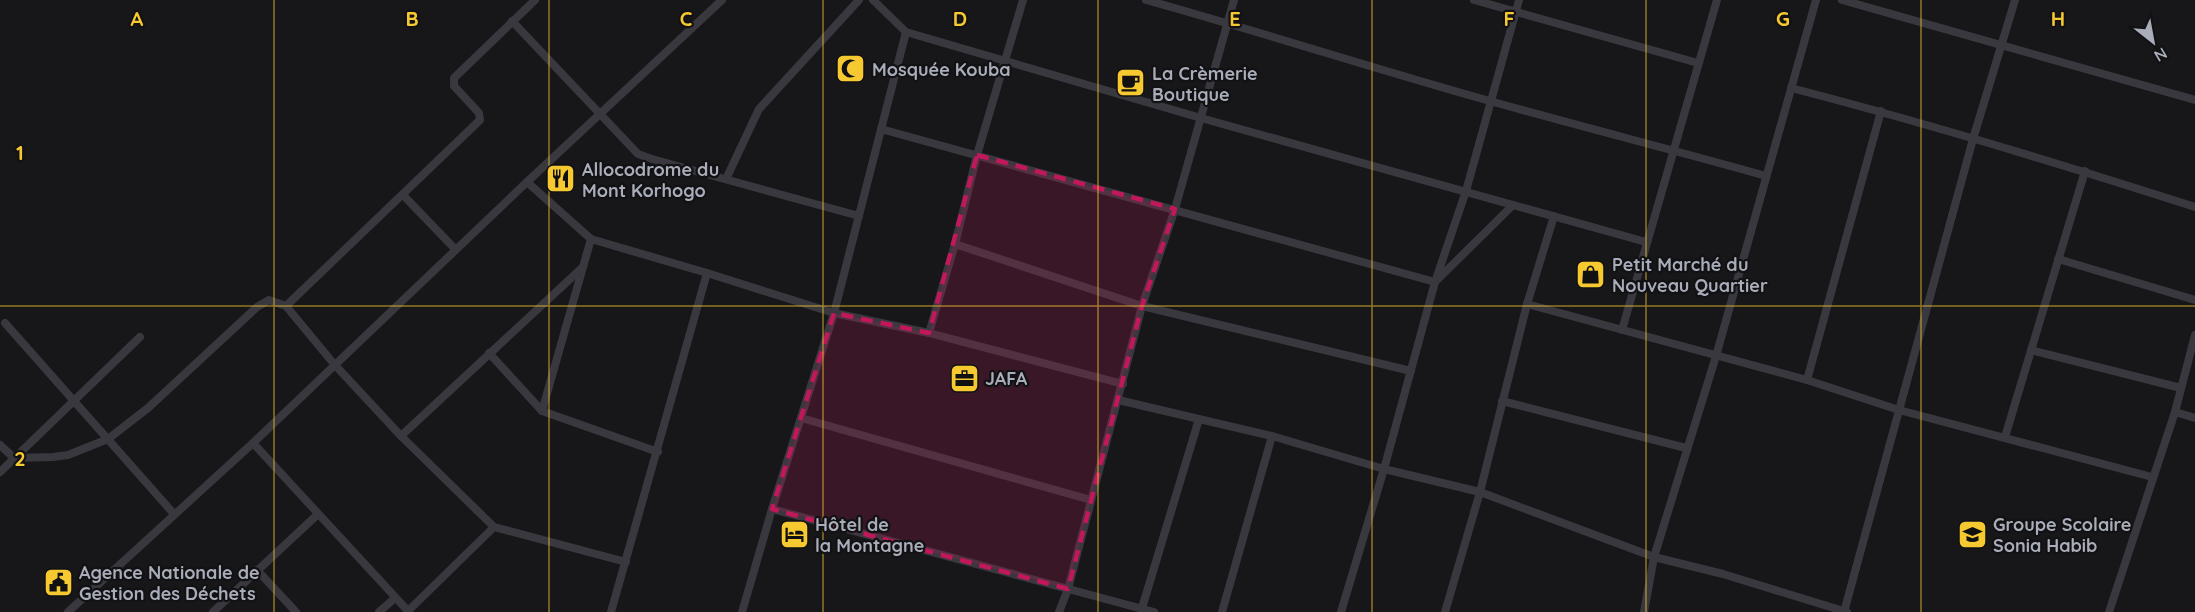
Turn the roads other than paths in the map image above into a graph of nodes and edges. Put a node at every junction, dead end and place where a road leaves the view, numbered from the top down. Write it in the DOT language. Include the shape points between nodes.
graph roads {
  1 [pos="535,0"];
  2 [pos="722,0"];
  3 [pos="859,0"];
  4 [pos="873,0"];
  5 [pos="1023,0"];
  6 [pos="1146,0"];
  7 [pos="1234,0"];
  8 [pos="1474,0"];
  9 [pos="1519,0"];
  10 [pos="1717,0"];
  11 [pos="1816,0"];
  12 [pos="1842,0"];
  13 [pos="2015,0"];
  14 [pos="1515,12"];
  15 [pos="512,21"];
  16 [pos="1228,22"];
  17 [pos="906,32"];
  18 [pos="2002,45"];
  19 [pos="1005,61"];
  20 [pos="1698,63"];
  21 [pos="1791,88"];
  22 [pos="2195,100"];
  23 [pos="1491,102"];
  24 [pos="1881,111"];
  25 [pos="601,114"];
  26 [pos="1201,118"];
  27 [pos="882,129"];
  28 [pos="1973,139"];
  29 [pos="1674,150"];
  30 [pos="977,155"];
  31 [pos="2085,171"];
  32 [pos="1766,176"];
  33 [pos="726,179"];
  34 [pos="527,182"];
  35 [pos="1466,191"];
  36 [pos="403,195"];
  37 [pos="1513,205"];
  38 [pos="2195,207"];
  39 [pos="1175,209"];
  40 [pos="859,216"];
  41 [pos="1554,216"];
  42 [pos="591,239"];
  43 [pos="1646,242"];
  44 [pos="955,244"];
  45 [pos="455,249"];
  46 [pos="2058,259"];
  47 [pos="583,267"];
  48 [pos="707,273"];
  49 [pos="1435,282"];
  50 [pos="2195,300"];
  51 [pos="1527,304"];
  52 [pos="286,306"];
  53 [pos="1142,306"];
  54 [pos="834,313"];
  55 [pos="5,323"];
  56 [pos="1622,330"];
  57 [pos="929,333"];
  58 [pos="2195,335"];
  59 [pos="140,337"];
  60 [pos="2031,350"];
  61 [pos="489,353"];
  62 [pos="1716,356"];
  63 [pos="334,364"];
  64 [pos="1411,371"];
  65 [pos="1807,380"];
  66 [pos="1123,384"];
  67 [pos="2181,388"];
  68 [pos="74,400"];
  69 [pos="1118,400"];
  70 [pos="1502,401"];
  71 [pos="1899,410"];
  72 [pos="542,411"];
  73 [pos="2175,412"];
  74 [pos="801,418"];
  75 [pos="2195,418"];
  76 [pos="1199,419"];
  77 [pos="401,436"];
  78 [pos="1272,436"];
  79 [pos="2005,437"];
  80 [pos="108,439"];
  81 [pos="253,443"];
  82 [pos="0,445"];
  83 [pos="1686,448"];
  84 [pos="658,452"];
  85 [pos="14,458"];
  86 [pos="1384,469"];
  87 [pos="0,472"];
  88 [pos="2152,477"];
  89 [pos="1480,492"];
  90 [pos="1091,500"];
  91 [pos="772,509"];
  92 [pos="174,514"];
  93 [pos="317,515"];
  94 [pos="494,527"];
  95 [pos="1654,557"];
  96 [pos="626,562"];
  97 [pos="257,570"];
  98 [pos="1068,589"];
  99 [pos="228,598"];
  100 [pos="395,598"];
  101 [pos="1142,608"];
  102 [pos="68,612"];
  103 [pos="213,612"];
  104 [pos="225,612"];
  105 [pos="296,612"];
  106 [pos="379,612"];
  107 [pos="408,612"];
  108 [pos="611,612"];
  109 [pos="742,612"];
  110 [pos="1059,612"];
  111 [pos="1154,612"];
  112 [pos="1222,612"];
  113 [pos="1341,612"];
  114 [pos="1444,612"];
  115 [pos="1644,612"];
  116 [pos="1845,612"];
  117 [pos="2109,612"];
  1 -- 15 [label="street"];
  2 -- 25 [label="street"];
  3 -- 33 [label="street" via="759,109"];
  4 -- 17 [label="street"];
  5 -- 19 [label="street"];
  6 -- 16 [label="street"];
  7 -- 16 [label="street"];
  8 -- 14 [label="street"];
  9 -- 14 [label="street"];
  10 -- 20 [label="street"];
  11 -- 21 [label="street"];
  12 -- 18 [label="street"];
  13 -- 18 [label="street"];
  14 -- 20 [label="street"];
  14 -- 23 [label="street"];
  15 -- 25 [label="street"];
  15 -- 36 [label="street" via="454,78 454,86 479,113 480,120"];
  16 -- 23 [label="street"];
  16 -- 26 [label="street"];
  17 -- 19 [label="street"];
  17 -- 27 [label="street"];
  18 -- 22 [label="street"];
  18 -- 28 [label="street"];
  19 -- 26 [label="street"];
  19 -- 30 [label="street"];
  20 -- 29 [label="street"];
  21 -- 24 [label="street"];
  21 -- 32 [label="street"];
  23 -- 29 [label="street"];
  23 -- 35 [label="street"];
  24 -- 28 [label="street"];
  24 -- 65 [label="street"];
  25 -- 33 [label="street" via="638,154"];
  25 -- 34 [label="street"];
  26 -- 35 [label="street"];
  26 -- 39 [label="street"];
  27 -- 30 [label="street"];
  27 -- 40 [label="street"];
  28 -- 31 [label="street"];
  28 -- 71 [label="street"];
  29 -- 32 [label="street"];
  29 -- 43 [label="street"];
  30 -- 39 [label="street"];
  30 -- 44 [label="street"];
  31 -- 38 [label="street"];
  31 -- 46 [label="street"];
  32 -- 62 [label="street"];
  33 -- 40 [label="street"];
  34 -- 42 [label="street"];
  34 -- 45 [label="street"];
  35 -- 37 [label="street"];
  35 -- 49 [label="street"];
  36 -- 45 [label="street"];
  36 -- 52 [label="street"];
  37 -- 41 [label="street"];
  37 -- 49 [label="street"];
  39 -- 49 [label="street"];
  39 -- 53 [label="street"];
  40 -- 54 [label="street"];
  41 -- 43 [label="street"];
  41 -- 51 [label="street"];
  42 -- 47 [label="street"];
  42 -- 48 [label="street"];
  43 -- 56 [label="street"];
  44 -- 53 [label="street"];
  44 -- 57 [label="street"];
  45 -- 63 [label="street"];
  46 -- 50 [label="street"];
  46 -- 60 [label="street"];
  47 -- 61 [label="street"];
  47 -- 72 [label="street"];
  48 -- 54 [label="street"];
  48 -- 84 [label="street"];
  49 -- 64 [label="street"];
  51 -- 56 [label="street"];
  51 -- 70 [label="street"];
  52 -- 63 [label="street"];
  52 -- 80 [label="street" via="269,300 257,307 148,408"];
  53 -- 64 [label="street"];
  53 -- 66 [label="street"];
  54 -- 57 [label="street"];
  54 -- 74 [label="street"];
  55 -- 68 [label="street"];
  56 -- 62 [label="street"];
  57 -- 66 [label="street"];
  58 -- 67 [label="street"];
  59 -- 68 [label="street"];
  60 -- 67 [label="street"];
  60 -- 79 [label="street"];
  61 -- 72 [label="street"];
  61 -- 77 [label="street"];
  62 -- 65 [label="street"];
  62 -- 83 [label="street"];
  63 -- 77 [label="street"];
  63 -- 81 [label="street"];
  64 -- 86 [label="street"];
  65 -- 71 [label="street"];
  66 -- 69 [label="street"];
  67 -- 73 [label="street"];
  68 -- 80 [label="street"];
  68 -- 85 [label="street"];
  69 -- 76 [label="street"];
  69 -- 90 [label="street"];
  70 -- 83 [label="street"];
  70 -- 89 [label="street"];
  71 -- 79 [label="street"];
  71 -- 116 [label="street"];
  72 -- 84 [label="street"];
  73 -- 75 [label="street"];
  73 -- 88 [label="street"];
  74 -- 90 [label="street"];
  74 -- 91 [label="street"];
  76 -- 78 [label="street"];
  76 -- 101 [label="street"];
  77 -- 94 [label="street"];
  78 -- 86 [label="street"];
  78 -- 112 [label="street"];
  79 -- 88 [label="street"];
  80 -- 85 [label="street" via="68,455"];
  80 -- 92 [label="street"];
  81 -- 92 [label="street"];
  81 -- 93 [label="street"];
  82 -- 85 [label="street"];
  83 -- 95 [label="street"];
  84 -- 96 [label="street"];
  85 -- 87 [label="street"];
  86 -- 89 [label="street"];
  86 -- 113 [label="street"];
  88 -- 117 [label="street"];
  89 -- 95 [label="street"];
  89 -- 114 [label="street"];
  90 -- 98 [label="street"];
  91 -- 98 [label="street"];
  91 -- 109 [label="street"];
  92 -- 102 [label="street"];
  93 -- 97 [label="street"];
  93 -- 100 [label="street"];
  94 -- 96 [label="street"];
  94 -- 107 [label="street"];
  95 -- 115 [label="street"];
  95 -- 116 [label="street"];
  96 -- 108 [label="street"];
  97 -- 99 [label="street"];
  97 -- 105 [label="street"];
  98 -- 101 [label="street"];
  98 -- 110 [label="street"];
  99 -- 103 [label="street"];
  99 -- 104 [label="street"];
  100 -- 106 [label="street"];
  100 -- 107 [label="street"];
  101 -- 111 [label="street"];
}
